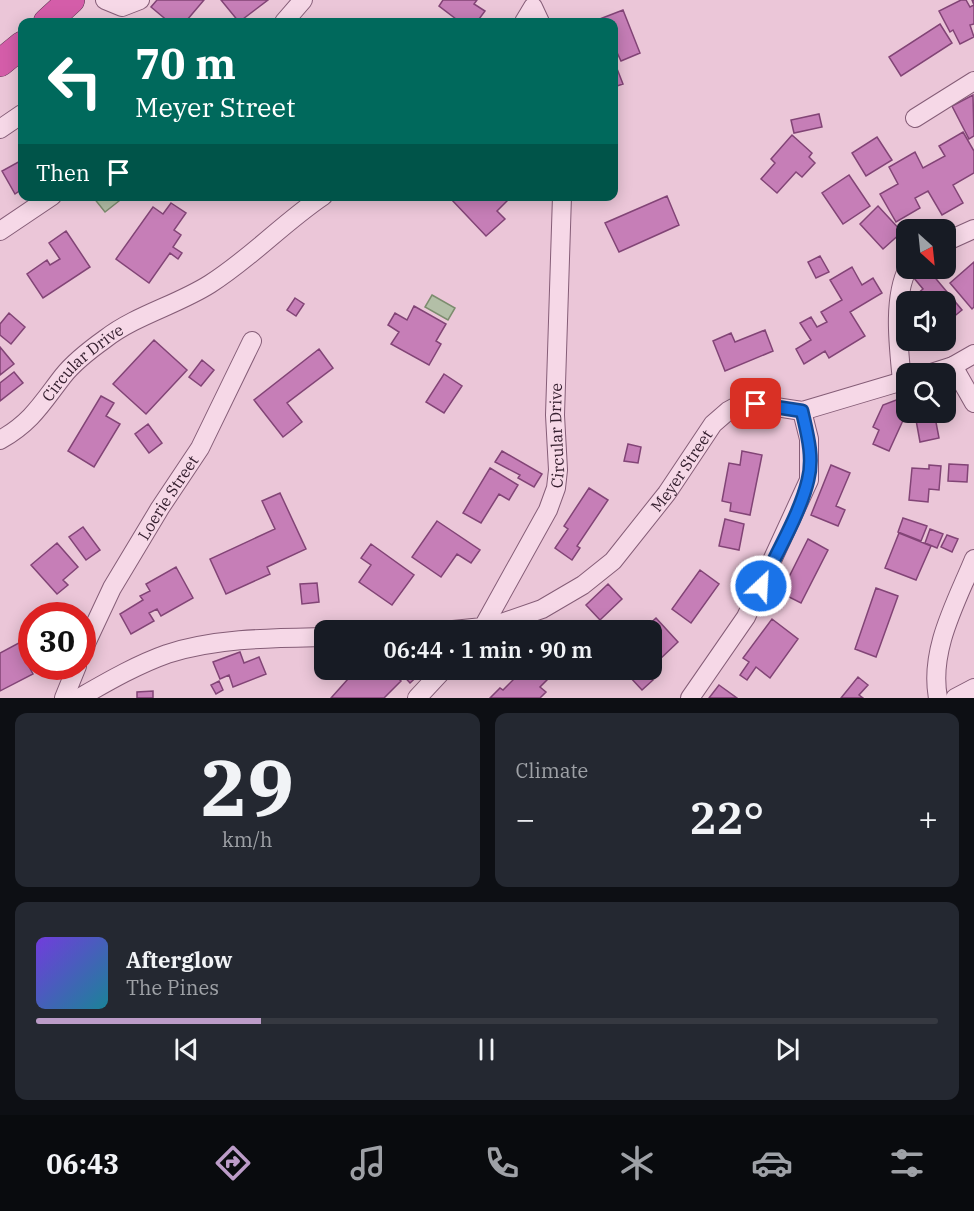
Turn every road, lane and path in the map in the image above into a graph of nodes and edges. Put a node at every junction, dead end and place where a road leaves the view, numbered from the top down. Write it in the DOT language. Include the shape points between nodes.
graph roads {
  1 [pos="71,0"];
  2 [pos="105,0"];
  3 [pos="140,0"];
  4 [pos="303,0"];
  5 [pos="51,18"];
  6 [pos="287,18"];
  7 [pos="18,48"];
  8 [pos="0,63"];
  9 [pos="974,81"];
  10 [pos="18,117"];
  11 [pos="915,118"];
  12 [pos="0,129"];
  13 [pos="45,201"];
  14 [pos="316,201"];
  15 [pos="562,201"];
  16 [pos="974,229"];
  17 [pos="0,231"];
  18 [pos="956,237"];
  19 [pos="905,279"];
  20 [pos="252,341"];
  21 [pos="974,354"];
  22 [pos="902,363"];
  23 [pos="956,364"];
  24 [pos="956,371"];
  25 [pos="896,383"];
  26 [pos="974,404"];
  27 [pos="802,411"];
  28 [pos="0,440"];
  29 [pos="974,559"];
  30 [pos="487,620"];
  31 [pos="509,620"];
  32 [pos="96,622"];
  33 [pos="314,638"];
  34 [pos="71,680"];
  35 [pos="434,680"];
  36 [pos="974,688"];
  37 [pos="64,698"];
  38 [pos="80,698"];
  39 [pos="417,698"];
  40 [pos="690,698"];
  41 [pos="938,698"];
  42 [pos="955,698"];
  1 -- 5 [label="highway"];
  2 -- 3 [label="street" via="122,7"];
  4 -- 6 [label="street"];
  7 -- 8 [label="highway"];
  9 -- 11 [label="street"];
  10 -- 12 [label="street"];
  13 -- 17 [label="street"];
  14 -- 28 [label="street, Circular Drive" via="209,285 106,338 65,374 38,412"];
  15 -- 30 [label="street, Circular Drive" via="556,488 548,510"];
  16 -- 18 [label="street"];
  19 -- 22 [label="street" via="898,328"];
  20 -- 32 [label="street, Loerie Street" via="200,447 159,508"];
  21 -- 23 [label="street"];
  24 -- 26 [label="street"];
  25 -- 27 [label="street, Meyer Street"];
  27 -- 31 [label="street, Meyer Street" via="756,404 738,405 729,411 713,424 667,493 613,561 583,585 542,609"];
  27 -- 40 [label="street" via="810,460 802,496 746,617"];
  29 -- 41 [label="street" via="937,660"];
  33 -- 38 [label="street" via="236,642 169,654"];
  34 -- 37 [label="street"];
  35 -- 39 [label="street"];
  36 -- 42 [label="street"];
}
